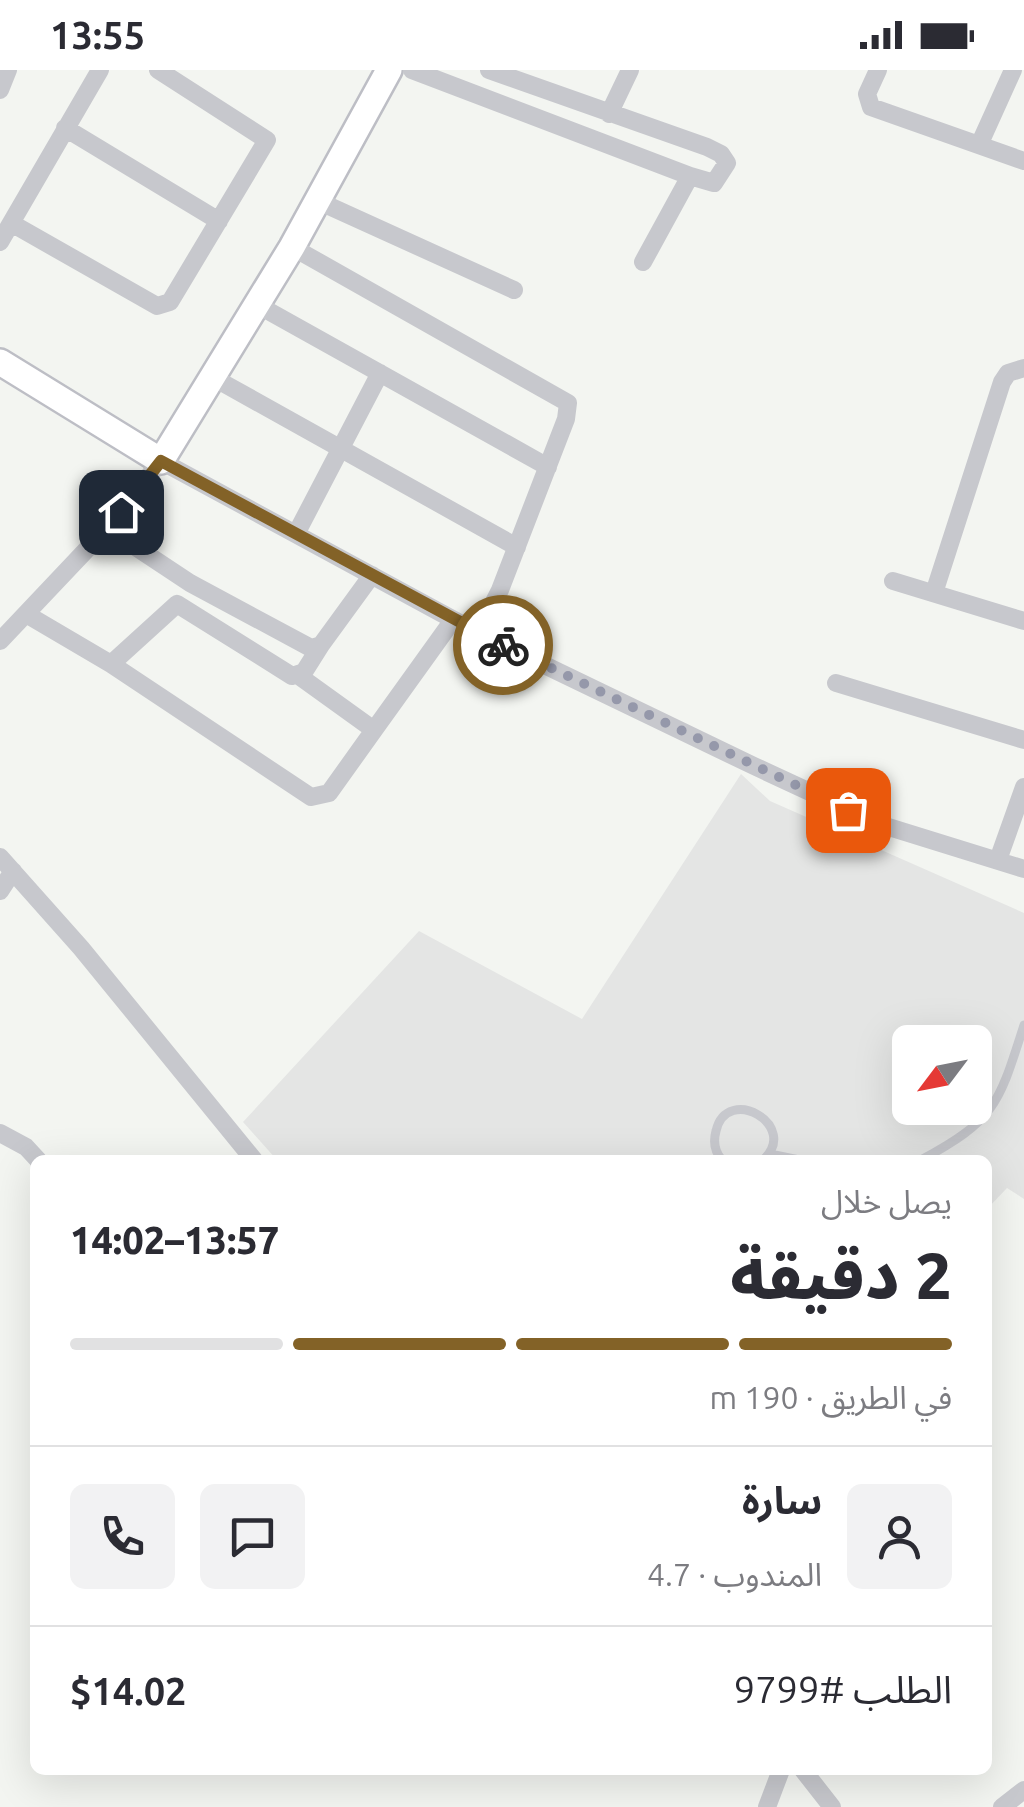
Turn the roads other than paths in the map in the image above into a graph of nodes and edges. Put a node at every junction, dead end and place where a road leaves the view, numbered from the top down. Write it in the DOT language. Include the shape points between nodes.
graph roads {
  1 [pos="8,70"];
  2 [pos="100,70"];
  3 [pos="158,70"];
  4 [pos="389,70"];
  5 [pos="412,70"];
  6 [pos="489,70"];
  7 [pos="630,70"];
  8 [pos="878,70"];
  9 [pos="1013,70"];
  10 [pos="538,78"];
  11 [pos="0,90"];
  12 [pos="609,114"];
  13 [pos="65,128"];
  14 [pos="980,143"];
  15 [pos="1024,161"];
  16 [pos="690,176"];
  17 [pos="318,201"];
  18 [pos="219,221"];
  19 [pos="11,223"];
  20 [pos="0,242"];
  21 [pos="292,247"];
  22 [pos="644,262"];
  23 [pos="514,290"];
  24 [pos="256,304"];
  25 [pos="0,362"];
  26 [pos="1024,368"];
  27 [pos="380,373"];
  28 [pos="214,378"];
  29 [pos="340,448"];
  30 [pos="161,461"];
  31 [pos="548,467"];
  32 [pos="108,528"];
  33 [pos="296,534"];
  34 [pos="517,546"];
  35 [pos="372,576"];
  36 [pos="892,581"];
  37 [pos="190,583"];
  38 [pos="934,594"];
  39 [pos="177,604"];
  40 [pos="26,614"];
  41 [pos="454,620"];
  42 [pos="1024,622"];
  43 [pos="478,633"];
  44 [pos="0,641"];
  45 [pos="321,645"];
  46 [pos="112,664"];
  47 [pos="299,676"];
  48 [pos="836,683"];
  49 [pos="374,730"];
  50 [pos="1024,740"];
  51 [pos="1024,787"];
  52 [pos="998,860"];
  53 [pos="7,864"];
  54 [pos="1024,869"];
  55 [pos="0,890"];
  56 [pos="1024,1025"];
  57 [pos="0,1133"];
  58 [pos="34,1155"];
  59 [pos="250,1155"];
  60 [pos="720,1155"];
  61 [pos="767,1155"];
  62 [pos="929,1155"];
  63 [pos="779,1775"];
  64 [pos="807,1775"];
  65 [pos="1024,1790"];
  66 [pos="767,1807"];
  67 [pos="832,1807"];
  68 [pos="1002,1807"];
  1 -- 11 [label="street"];
  2 -- 13 [label="street"];
  3 -- 18 [label="street" via="267,140"];
  4 -- 17 [label="street"];
  5 -- 16 [label="street"];
  6 -- 10 [label="street"];
  7 -- 12 [label="street"];
  8 -- 14 [label="street" via="867,94 872,107"];
  9 -- 14 [label="street"];
  10 -- 12 [label="street"];
  12 -- 16 [label="street" via="725,158 714,183"];
  13 -- 18 [label="street"];
  13 -- 19 [label="street"];
  14 -- 15 [label="street"];
  16 -- 22 [label="street"];
  17 -- 21 [label="street"];
  17 -- 23 [label="street"];
  18 -- 19 [label="street" via="164,307"];
  19 -- 20 [label="street"];
  21 -- 24 [label="street"];
  21 -- 31 [label="street" via="566,398 566,419"];
  24 -- 27 [label="street"];
  24 -- 28 [label="street"];
  25 -- 30 [label="street"];
  26 -- 38 [label="street" via="1002,382"];
  27 -- 29 [label="street"];
  27 -- 31 [label="street"];
  28 -- 29 [label="street"];
  28 -- 30 [label="street"];
  29 -- 33 [label="street"];
  29 -- 34 [label="street"];
  30 -- 32 [label="street"];
  30 -- 33 [label="street"];
  31 -- 34 [label="street"];
  32 -- 37 [label="street"];
  32 -- 40 [label="street"];
  33 -- 35 [label="street"];
  34 -- 43 [label="street"];
  35 -- 41 [label="street"];
  35 -- 45 [label="street"];
  36 -- 38 [label="street"];
  37 -- 39 [label="street"];
  37 -- 45 [label="street" via="302,644"];
  38 -- 42 [label="street"];
  39 -- 46 [label="street"];
  39 -- 47 [label="street"];
  40 -- 44 [label="street"];
  40 -- 46 [label="street"];
  41 -- 43 [label="street"];
  41 -- 49 [label="street"];
  43 -- 52 [label="street" via="879,824"];
  45 -- 47 [label="street"];
  46 -- 49 [label="street" via="311,797 329,793"];
  47 -- 49 [label="street"];
  48 -- 50 [label="street"];
  51 -- 52 [label="street"];
  52 -- 54 [label="street"];
  53 -- 55 [label="street"];
  53 -- 59 [label="street"];
  56 -- 62 [label="lane" via="1001,1096 981,1124"];
  57 -- 58 [label="street"];
  60 -- 61 [label="lane" via="713,1141 718,1122 732,1110 750,1108 767,1118 774,1136"];
  63 -- 66 [label="street"];
  64 -- 67 [label="street"];
  65 -- 68 [label="street"];
}
